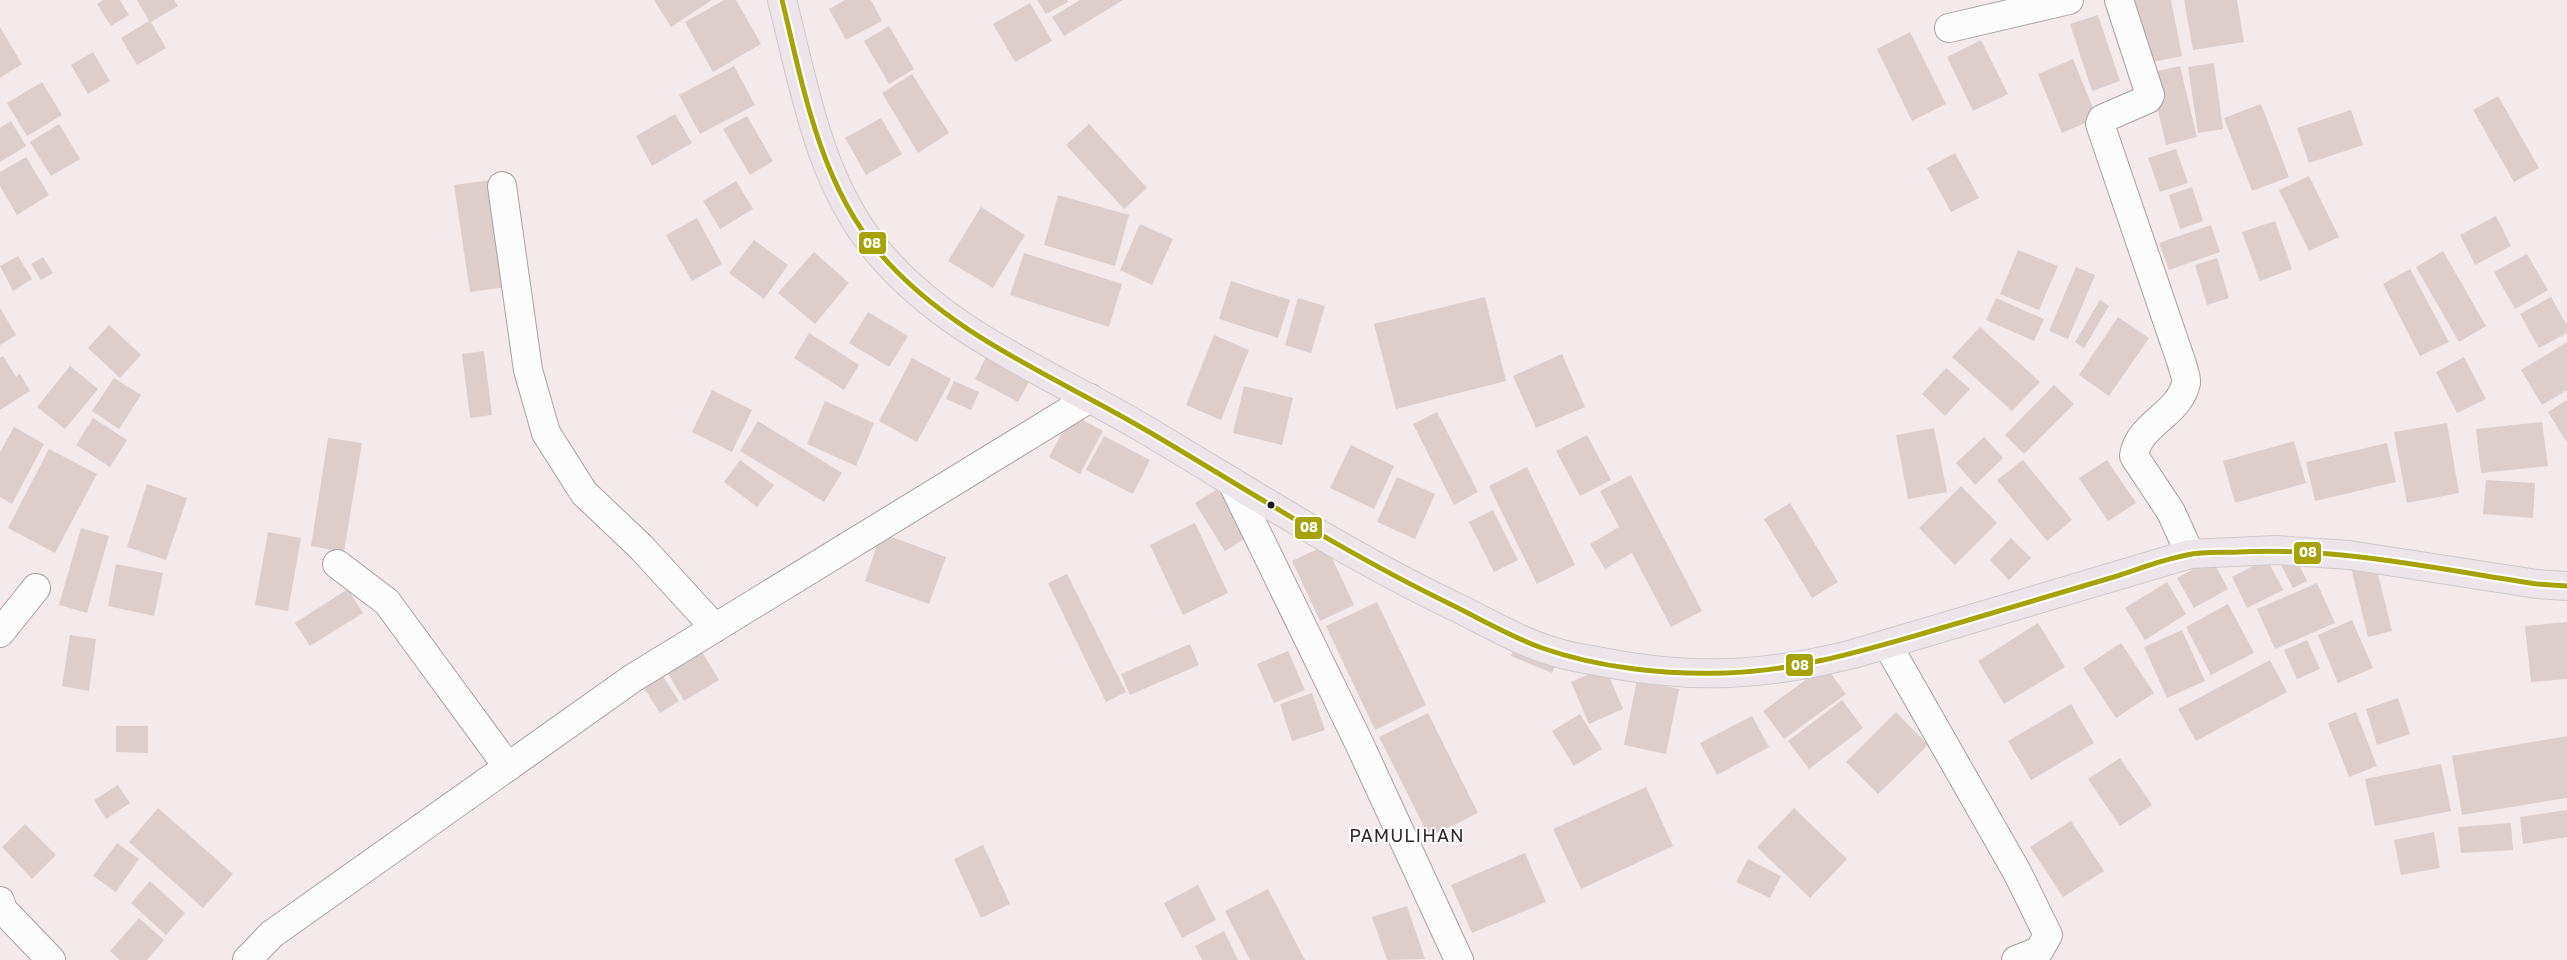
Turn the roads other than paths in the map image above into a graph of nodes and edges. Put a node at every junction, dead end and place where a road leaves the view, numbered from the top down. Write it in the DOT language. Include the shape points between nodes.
graph roads {
  1 [pos="782,0"];
  2 [pos="2068,0"];
  3 [pos="2119,0"];
  4 [pos="1949,28"];
  5 [pos="502,186"];
  6 [pos="1090,398"];
  7 [pos="1232,482"];
  8 [pos="2190,554"];
  9 [pos="337,564"];
  10 [pos="2567,586"];
  11 [pos="36,588"];
  12 [pos="716,628"];
  13 [pos="1,630"];
  14 [pos="1887,644"];
  15 [pos="508,767"];
  16 [pos="0,901"];
  17 [pos="52,960"];
  18 [pos="248,960"];
  19 [pos="1459,960"];
  20 [pos="2016,960"];
  1 -- 6 [label="main road" via="818,145 856,222 874,247 934,308"];
  2 -- 4 [label="street"];
  3 -- 8 [label="street" via="2150,95 2148,99 2102,119 2100,124 2186,382 2168,412 2140,438 2134,456 2171,512"];
  5 -- 12 [label="street" via="528,370 546,433 584,493 641,547"];
  6 -- 7 [label="main road"];
  6 -- 12 [label="street"];
  7 -- 14 [label="main road" via="1389,575 1554,652 1650,670 1720,674 1815,664"];
  7 -- 19 [label="street" via="1359,743"];
  8 -- 10 [label="main road" via="2276,550 2350,555"];
  8 -- 14 [label="main road"];
  9 -- 15 [label="street" via="387,602"];
  11 -- 13 [label="street"];
  12 -- 15 [label="street" via="633,678"];
  14 -- 20 [label="street" via="2017,872 2048,935 2039,951"];
  15 -- 18 [label="street" via="272,934"];
  16 -- 17 [label="street" via="3,910"];
}
